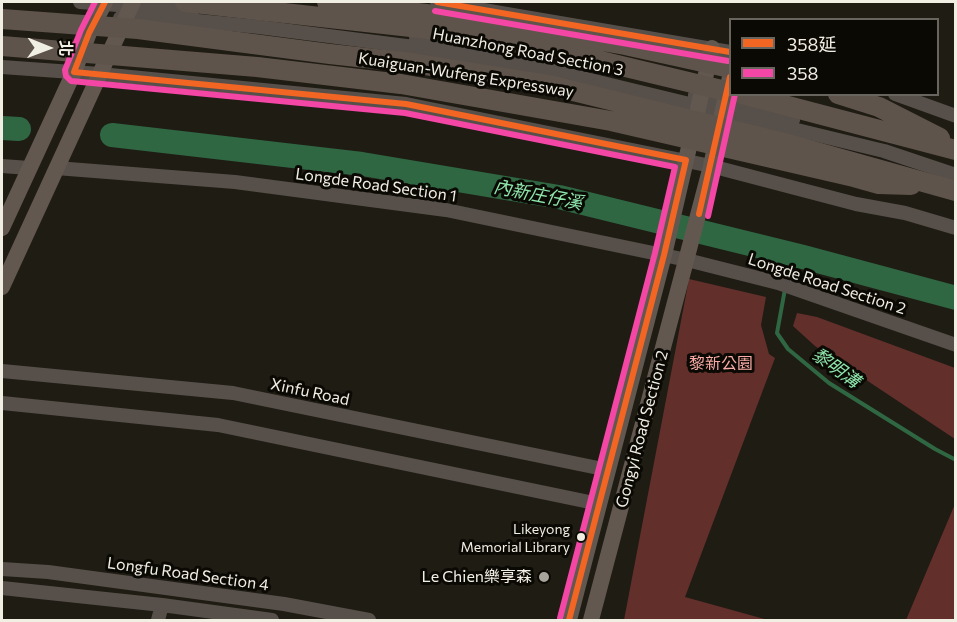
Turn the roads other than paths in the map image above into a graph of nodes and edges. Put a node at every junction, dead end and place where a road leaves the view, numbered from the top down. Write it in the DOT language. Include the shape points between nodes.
graph roads {
  1 [pos="80,2"];
  2 [pos="105,2"];
  3 [pos="185,2"];
  4 [pos="327,2"];
  5 [pos="437,2"];
  6 [pos="130,7"];
  7 [pos="2,19"];
  8 [pos="2,27"];
  9 [pos="89,33"];
  10 [pos="2,46"];
  11 [pos="712,48"];
  12 [pos="729,52"];
  13 [pos="80,53"];
  14 [pos="103,65"];
  15 [pos="2,68"];
  16 [pos="729,68"];
  17 [pos="74,72"];
  18 [pos="844,96"];
  19 [pos="901,96"];
  20 [pos="700,100"];
  21 [pos="730,100"];
  22 [pos="956,116"];
  23 [pos="956,148"];
  24 [pos="2,166"];
  25 [pos="956,166"];
  26 [pos="29,168"];
  27 [pos="56,168"];
  28 [pos="684,168"];
  29 [pos="709,173"];
  30 [pos="956,175"];
  31 [pos="946,188"];
  32 [pos="2,228"];
  33 [pos="956,228"];
  34 [pos="664,255"];
  35 [pos="687,260"];
  36 [pos="2,287"];
  37 [pos="956,345"];
  38 [pos="2,371"];
  39 [pos="2,403"];
  40 [pos="608,470"];
  41 [pos="599,504"];
  42 [pos="2,569"];
  43 [pos="2,588"];
  44 [pos="162,605"];
  45 [pos="158,621"];
  46 [pos="272,621"];
  47 [pos="369,621"];
  48 [pos="568,621"];
  49 [pos="591,621"];
  1 -- 2 [label="street, Huanzhong Road Section 3"];
  2 -- 6 [label="street, Huanzhong Road Section 3"];
  2 -- 9 [label="main road"];
  3 -- 21 [label="highway" via="420,27 563,52"];
  4 -- 16 [label="highway" via="493,22"];
  5 -- 11 [label="street, Huanzhong Road Section 3"];
  6 -- 9 [label="street"];
  6 -- 14 [label="main road"];
  6 -- 20 [label="street, Huanzhong Road Section 3" via="418,37 554,62"];
  7 -- 31 [label="highway, Kuaiguan-Wufeng Expressway" via="138,28 549,85"];
  8 -- 9 [label="street"];
  9 -- 13 [label="main road"];
  10 -- 13 [label="highway"];
  11 -- 12 [label="street, Huanzhong Road Section 3"];
  11 -- 20 [label="main road, Gongyi Road Section 2"];
  13 -- 14 [label="highway"];
  13 -- 17 [label="main road"];
  14 -- 17 [label="street"];
  14 -- 27 [label="main road"];
  14 -- 28 [label="street" via="406,104"];
  14 -- 31 [label="highway" via="257,67 401,84 600,118 879,184"];
  15 -- 17 [label="street"];
  17 -- 26 [label="main road"];
  18 -- 23 [label="highway" via="879,107"];
  19 -- 22 [label="street"];
  20 -- 21 [label="street, Huanzhong Road Section 3"];
  20 -- 28 [label="main road, Gongyi Road Section 2"];
  21 -- 23 [label="highway"];
  21 -- 25 [label="street, Huanzhong Road Section 3"];
  21 -- 29 [label="main road, Gongyi Road Section 2"];
  21 -- 30 [label="street, Huanzhong Road Section 3"];
  24 -- 26 [label="street"];
  26 -- 32 [label="main road"];
  27 -- 34 [label="street, Longde Road Section 1" via="235,182 446,210"];
  27 -- 36 [label="main road"];
  28 -- 29 [label="street"];
  28 -- 34 [label="main road, Gongyi Road Section 2"];
  29 -- 33 [label="street" via="906,213"];
  29 -- 35 [label="main road, Gongyi Road Section 2"];
  34 -- 35 [label="street, Longde Road Section 1"];
  34 -- 40 [label="main road, Gongyi Road Section 2"];
  35 -- 37 [label="street, Longde Road Section 2" via="778,283"];
  35 -- 49 [label="main road, Gongyi Road Section 2"];
  38 -- 40 [label="street, Xinfu Road" via="233,393"];
  39 -- 41 [label="street" via="218,425"];
  40 -- 41 [label="main road, Gongyi Road Section 2"];
  41 -- 48 [label="main road, Gongyi Road Section 2"];
  42 -- 47 [label="street, Longfu Road Section 4" via="272,602"];
  43 -- 44 [label="street, Longfu Road Section 4"];
  44 -- 45 [label="street"];
  44 -- 46 [label="street, Longfu Road Section 4"];
}
